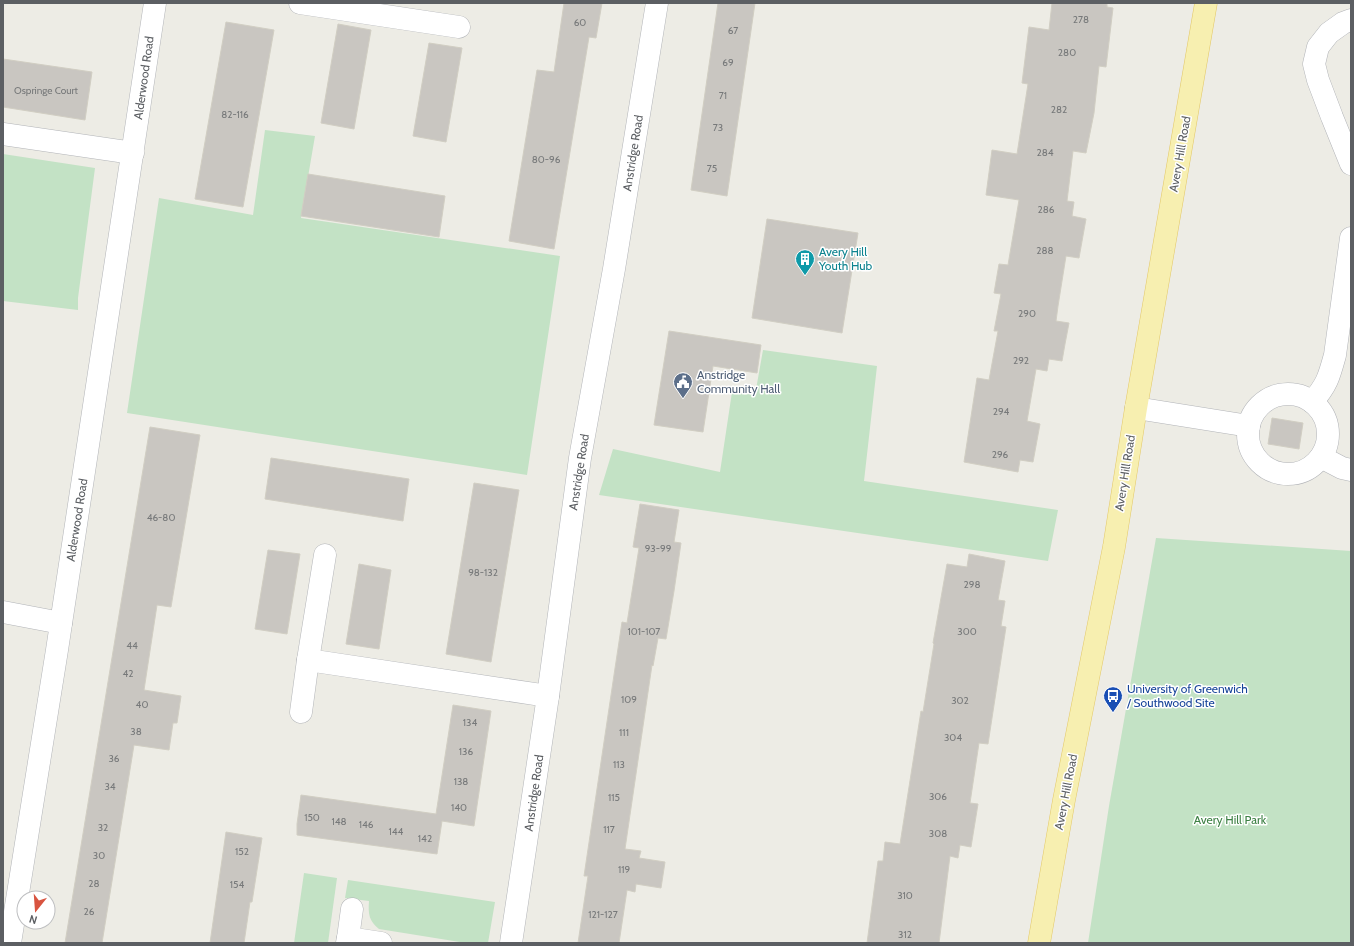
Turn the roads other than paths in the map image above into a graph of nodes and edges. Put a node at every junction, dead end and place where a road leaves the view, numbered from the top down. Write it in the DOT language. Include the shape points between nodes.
graph roads {
  1 [pos="155,3"];
  2 [pos="300,3"];
  3 [pos="657,3"];
  4 [pos="1206,3"];
  5 [pos="1351,20"];
  6 [pos="459,27"];
  7 [pos="3,134"];
  8 [pos="133,153"];
  9 [pos="1351,164"];
  10 [pos="1351,238"];
  11 [pos="1312,402"];
  12 [pos="1136,408"];
  13 [pos="1249,426"];
  14 [pos="1321,457"];
  15 [pos="1351,470"];
  16 [pos="325,555"];
  17 [pos="3,612"];
  18 [pos="61,623"];
  19 [pos="308,660"];
  20 [pos="548,696"];
  21 [pos="300,712"];
  22 [pos="11,884"];
  23 [pos="352,909"];
  24 [pos="347,940"];
  25 [pos="10,943"];
  26 [pos="381,943"];
  27 [pos="511,943"];
  28 [pos="1040,943"];
  1 -- 8 [label="street, Alderwood Road"];
  2 -- 6 [label="street"];
  3 -- 20 [label="street, Anstridge Road" via="580,458"];
  4 -- 12 [label="main road, Avery Hill Road"];
  5 -- 9 [label="street" via="1328,33 1318,46 1314,64"];
  7 -- 8 [label="street"];
  8 -- 18 [label="street, Alderwood Road"];
  10 -- 11 [label="street" via="1331,372 1324,388"];
  11 -- 13 [label="street" via="1300,396 1286,394 1273,397 1262,404"];
  11 -- 14 [label="street" via="1319,409 1327,428 1326,448"];
  12 -- 13 [label="street"];
  12 -- 28 [label="main road, Avery Hill Road" via="1114,547 1064,800"];
  13 -- 14 [label="street" via="1248,439 1251,450 1267,468 1278,473 1291,474 1303,471 1313,466"];
  14 -- 15 [label="street"];
  16 -- 19 [label="street"];
  17 -- 18 [label="street"];
  18 -- 22 [label="street, Alderwood Road"];
  19 -- 20 [label="street"];
  19 -- 21 [label="street"];
  20 -- 27 [label="street, Anstridge Road"];
  22 -- 25 [label="street, Alderwood Road"];
  23 -- 24 [label="street"];
  24 -- 26 [label="street"];
}
